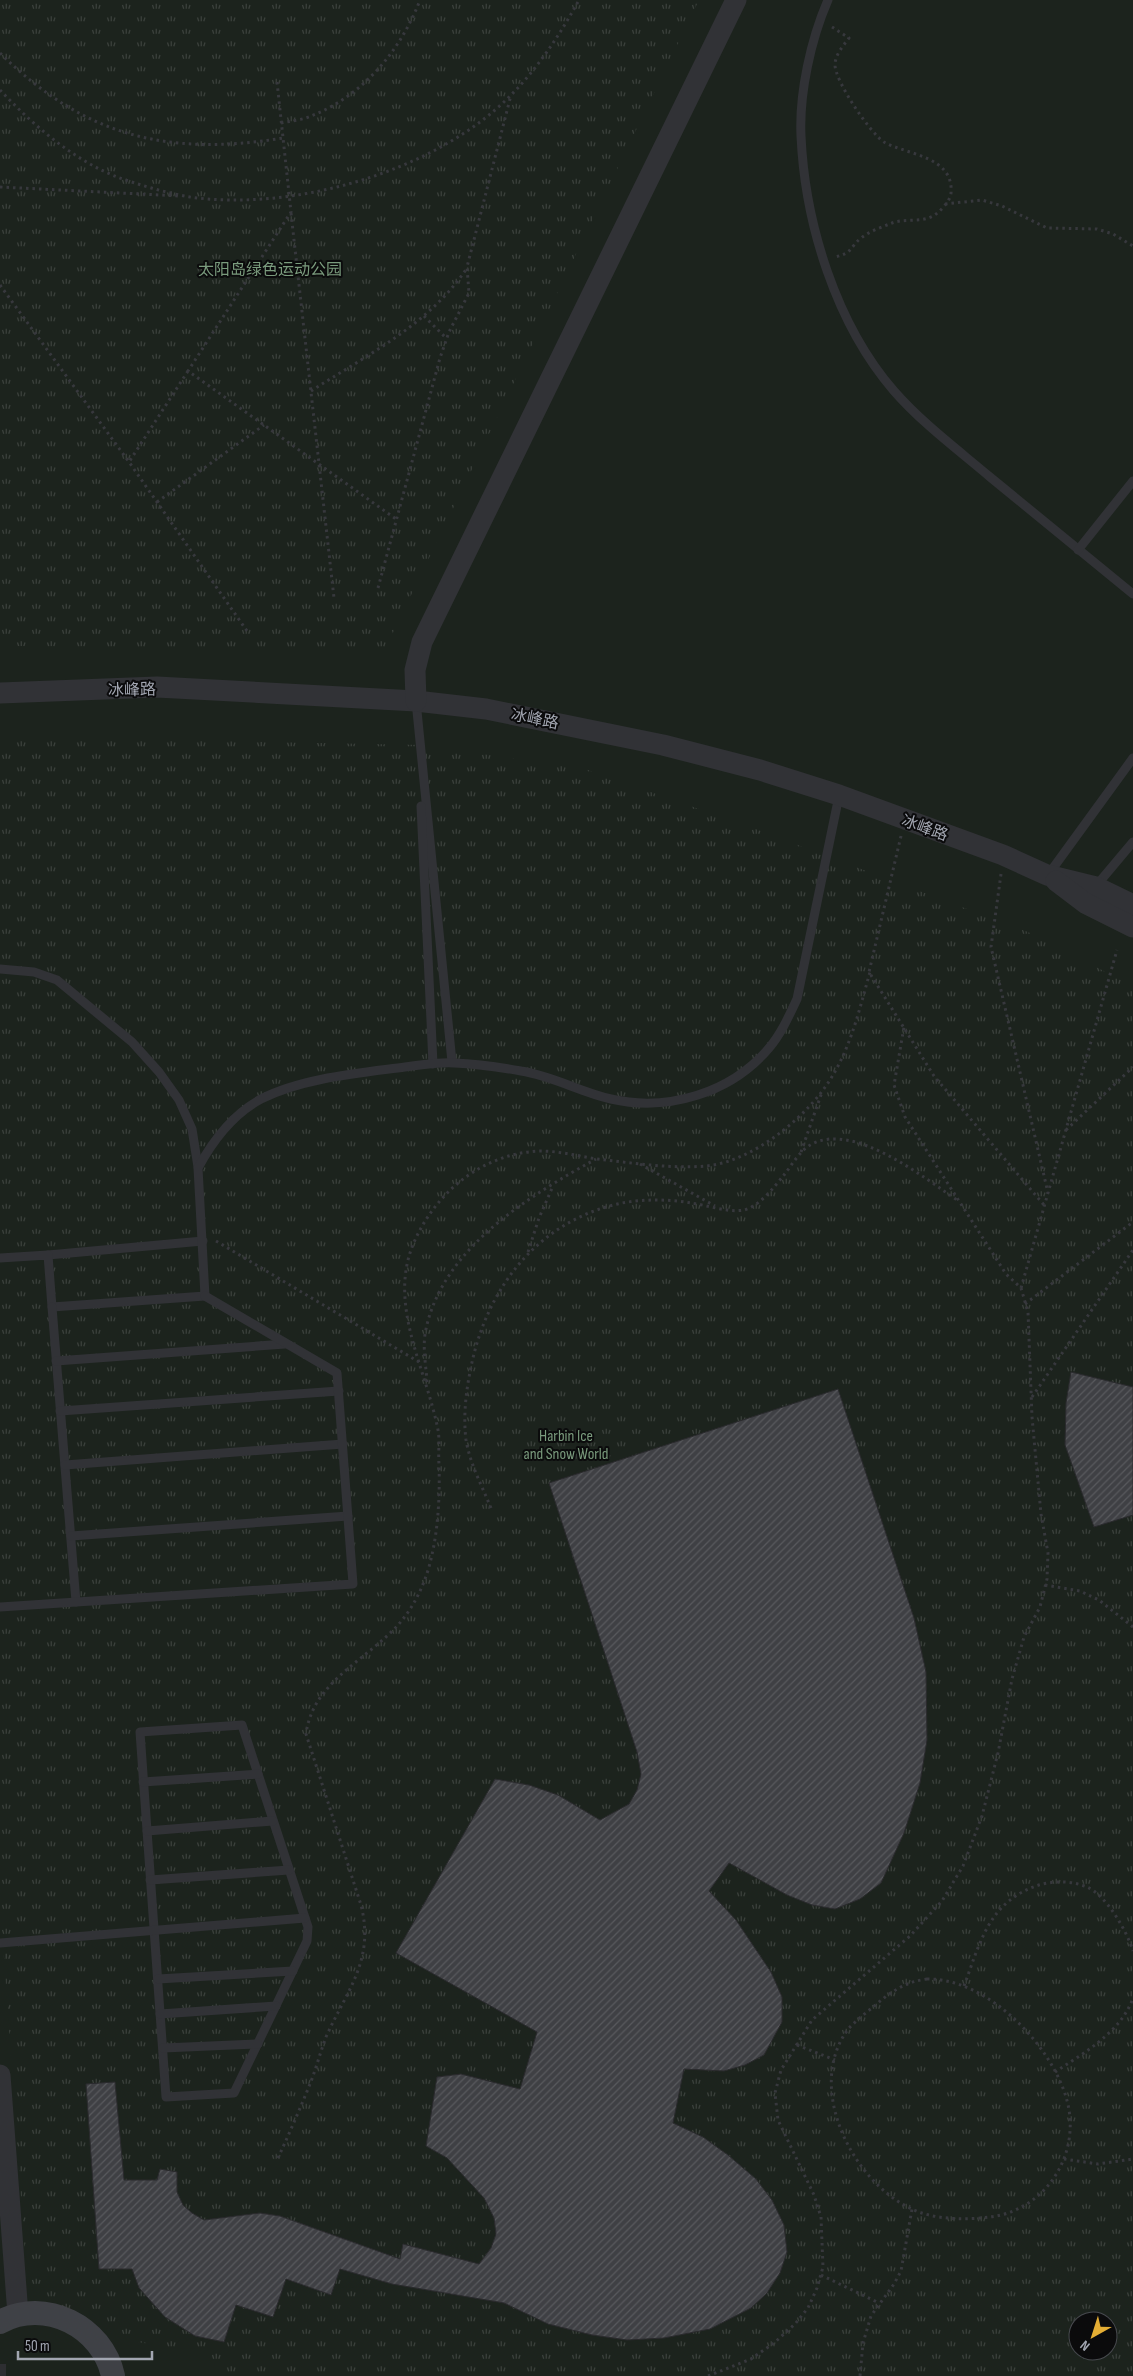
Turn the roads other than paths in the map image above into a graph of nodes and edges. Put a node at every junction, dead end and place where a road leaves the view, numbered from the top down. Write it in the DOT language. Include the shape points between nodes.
graph roads {
  1 [pos="736,0"];
  2 [pos="828,0"];
  3 [pos="1133,481"];
  4 [pos="1078,550"];
  5 [pos="1133,594"];
  6 [pos="0,693"];
  7 [pos="416,701"];
  8 [pos="1133,758"];
  9 [pos="839,796"];
  10 [pos="1133,842"];
  11 [pos="1047,875"];
  12 [pos="1090,895"];
  13 [pos="1133,905"];
  14 [pos="1133,927"];
  15 [pos="0,969"];
  16 [pos="452,1062"];
  17 [pos="433,1064"];
  18 [pos="198,1168"];
  19 [pos="202,1237"];
  20 [pos="48,1255"];
  21 [pos="0,1258"];
  22 [pos="205,1296"];
  23 [pos="52,1307"];
  24 [pos="286,1344"];
  25 [pos="56,1361"];
  26 [pos="338,1391"];
  27 [pos="60,1411"];
  28 [pos="342,1444"];
  29 [pos="65,1465"];
  30 [pos="348,1516"];
  31 [pos="71,1536"];
  32 [pos="76,1602"];
  33 [pos="0,1607"];
  34 [pos="258,1774"];
  35 [pos="143,1782"];
  36 [pos="274,1821"];
  37 [pos="147,1831"];
  38 [pos="289,1870"];
  39 [pos="150,1880"];
  40 [pos="305,1918"];
  41 [pos="154,1930"];
  42 [pos="0,1943"];
  43 [pos="293,1971"];
  44 [pos="158,1979"];
  45 [pos="276,2006"];
  46 [pos="160,2014"];
  47 [pos="258,2044"];
  48 [pos="162,2048"];
  49 [pos="0,2075"];
  50 [pos="9,2318"];
  51 [pos="113,2376"];
  1 -- 7 [label="street" via="422,642 415,670"];
  2 -- 4 [label="lane" via="812,45 801,134 808,195 835,294 870,358 894,391 936,432"];
  3 -- 4 [label="lane"];
  4 -- 5 [label="lane"];
  6 -- 7 [label="street, 冰峰路" via="157,688"];
  7 -- 9 [label="street, 冰峰路" via="486,709 663,745 760,770"];
  7 -- 16 [label="lane"];
  7 -- 17 [label="lane"];
  8 -- 11 [label="lane"];
  9 -- 11 [label="street, 冰峰路" via="1004,855"];
  9 -- 16 [label="lane" via="797,999 770,1047 736,1076 692,1097 643,1103 611,1099 541,1075"];
  10 -- 12 [label="lane"];
  11 -- 12 [label="street, 冰峰路"];
  12 -- 13 [label="street, 冰峰路"];
  12 -- 14 [label="street, 冰峰路"];
  15 -- 18 [label="lane" via="34,972 57,980 132,1042 160,1072 179,1100 192,1129"];
  16 -- 17 [label="lane"];
  17 -- 18 [label="lane" via="337,1077 272,1094 233,1119 211,1145"];
  18 -- 19 [label="lane"];
  19 -- 20 [label="lane"];
  19 -- 22 [label="lane"];
  20 -- 21 [label="lane"];
  20 -- 23 [label="lane"];
  22 -- 23 [label="lane"];
  22 -- 24 [label="lane"];
  23 -- 25 [label="lane"];
  24 -- 25 [label="lane"];
  24 -- 26 [label="lane" via="337,1373"];
  25 -- 27 [label="lane"];
  26 -- 27 [label="lane"];
  26 -- 28 [label="lane"];
  27 -- 29 [label="lane"];
  28 -- 29 [label="lane"];
  28 -- 30 [label="lane"];
  29 -- 31 [label="lane"];
  30 -- 31 [label="lane"];
  30 -- 32 [label="lane" via="353,1584"];
  31 -- 32 [label="lane"];
  32 -- 33 [label="lane"];
  34 -- 35 [label="lane"];
  34 -- 35 [label="lane" via="242,1725 224,1726 140,1732"];
  34 -- 36 [label="lane"];
  35 -- 37 [label="lane"];
  36 -- 37 [label="lane"];
  36 -- 38 [label="lane"];
  37 -- 39 [label="lane"];
  38 -- 39 [label="lane"];
  38 -- 40 [label="lane"];
  39 -- 41 [label="lane"];
  40 -- 41 [label="lane"];
  40 -- 43 [label="lane" via="309,1934"];
  41 -- 42 [label="lane"];
  41 -- 44 [label="lane"];
  43 -- 44 [label="lane"];
  43 -- 45 [label="lane"];
  44 -- 46 [label="lane"];
  45 -- 46 [label="lane"];
  45 -- 47 [label="lane"];
  46 -- 48 [label="lane"];
  47 -- 48 [label="lane"];
  47 -- 48 [label="lane" via="234,2094 166,2097"];
  49 -- 50 [label="street" via="16,2285"];
  50 -- 51 [label="main road" via="47,2314 76,2324 98,2343"];
}
